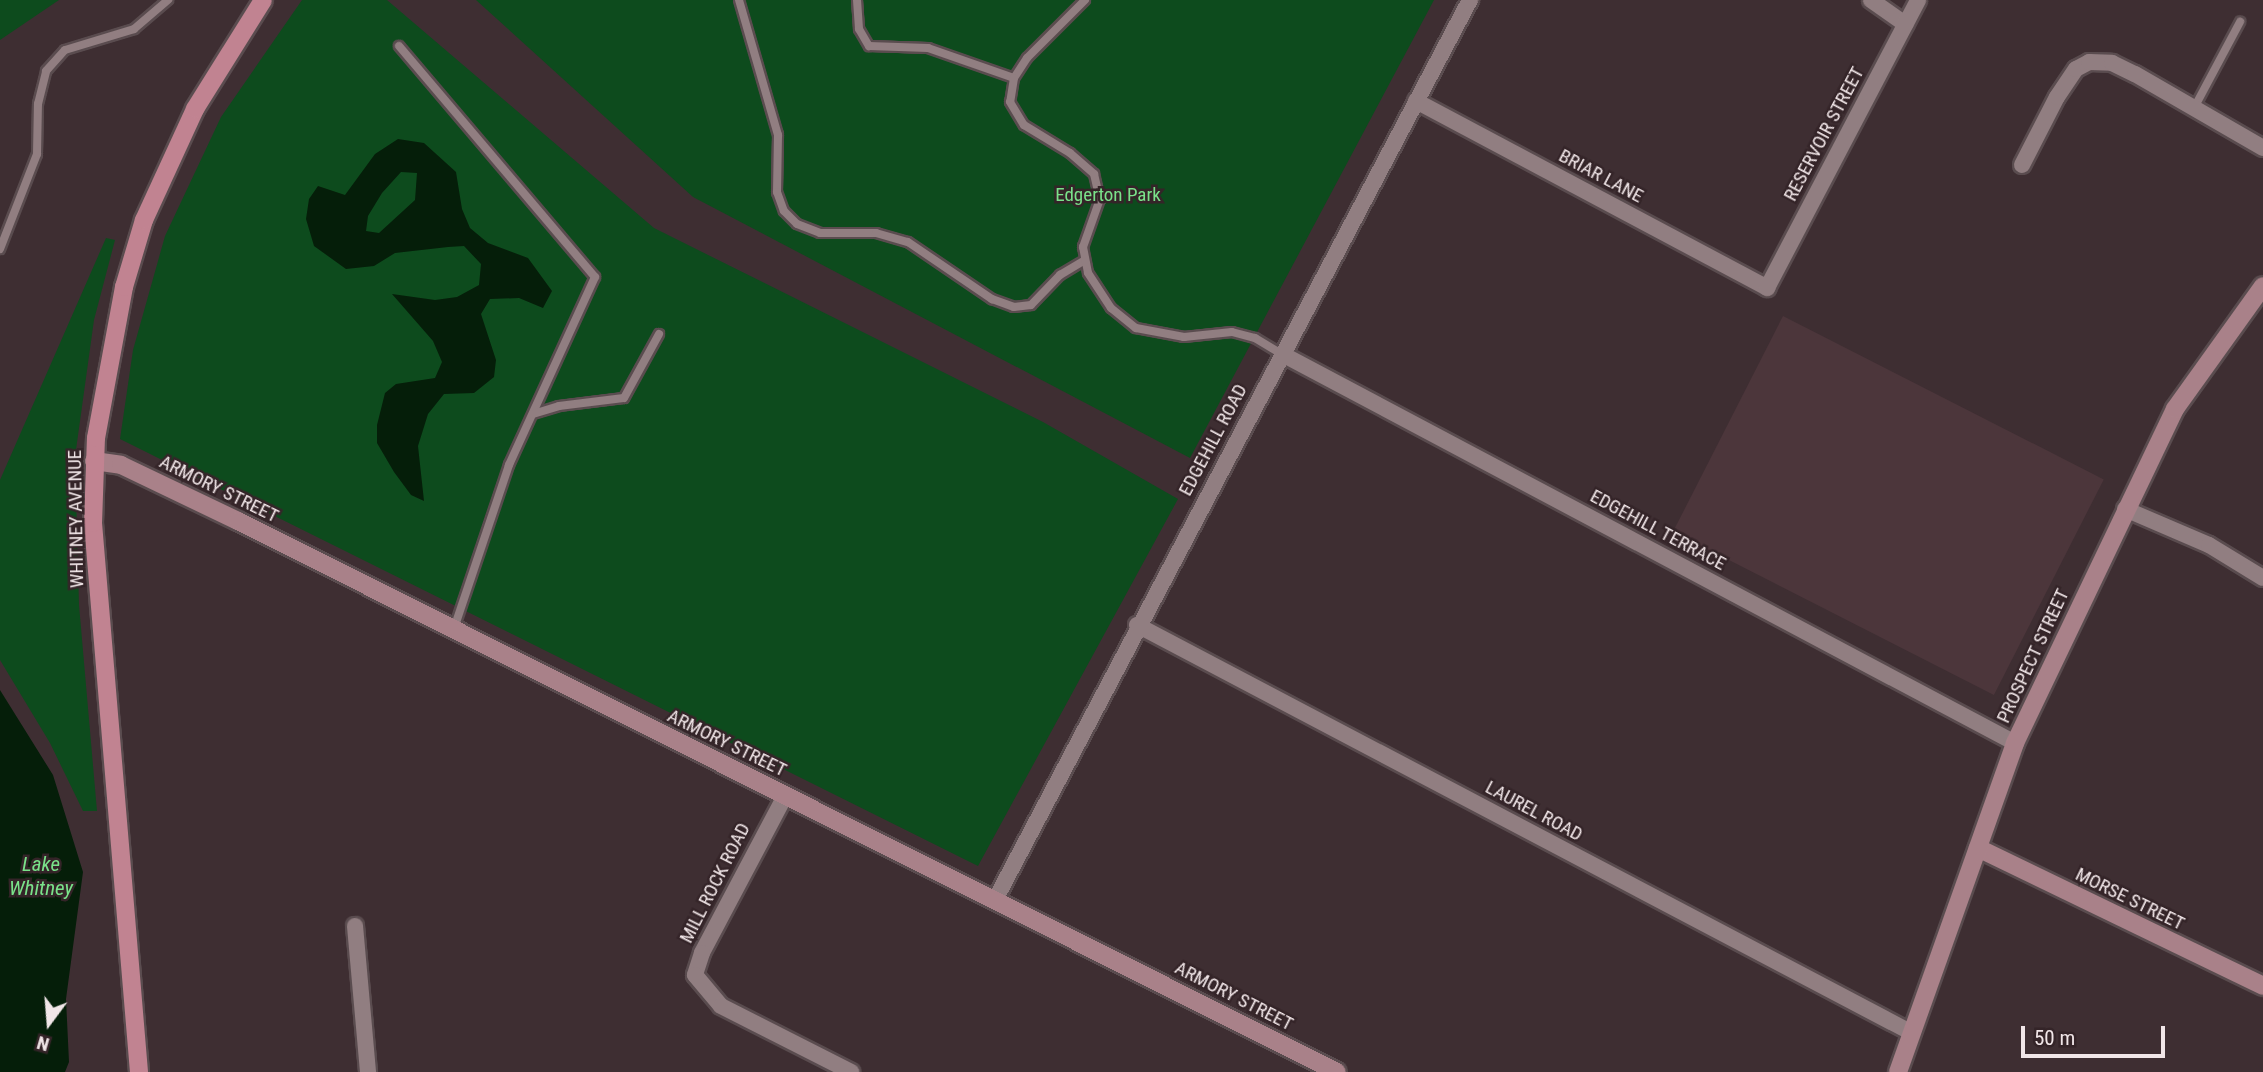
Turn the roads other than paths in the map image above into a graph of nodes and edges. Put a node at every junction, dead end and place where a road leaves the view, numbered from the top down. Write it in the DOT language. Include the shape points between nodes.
graph roads {
  1 [pos="167,0"];
  2 [pos="263,0"];
  3 [pos="739,0"];
  4 [pos="857,0"];
  5 [pos="1085,0"];
  6 [pos="1470,0"];
  7 [pos="1871,0"];
  8 [pos="1918,0"];
  9 [pos="2240,22"];
  10 [pos="1905,24"];
  11 [pos="399,46"];
  12 [pos="1014,78"];
  13 [pos="1416,101"];
  14 [pos="2194,108"];
  15 [pos="2263,148"];
  16 [pos="2022,165"];
  17 [pos="0,249"];
  18 [pos="1083,261"];
  19 [pos="2263,286"];
  20 [pos="1767,288"];
  21 [pos="659,334"];
  22 [pos="1282,354"];
  23 [pos="533,414"];
  24 [pos="94,461"];
  25 [pos="2125,509"];
  26 [pos="2263,578"];
  27 [pos="1137,625"];
  28 [pos="453,631"];
  29 [pos="2015,743"];
  30 [pos="785,796"];
  31 [pos="1978,849"];
  32 [pos="995,900"];
  33 [pos="355,926"];
  34 [pos="2263,986"];
  35 [pos="1912,1032"];
  36 [pos="139,1072"];
  37 [pos="368,1072"];
  38 [pos="850,1072"];
  39 [pos="1337,1072"];
  40 [pos="1898,1072"];
  1 -- 17 [label="lane" via="134,29 65,50 46,71 38,104 37,154"];
  2 -- 24 [label="main road, WHITNEY AVENUE" via="195,109 144,220 109,356"];
  3 -- 18 [label="lane" via="778,135 778,197 797,223 820,233 876,233 908,242 992,299 1014,307 1031,305 1060,275"];
  4 -- 12 [label="lane" via="859,29 869,46 928,48"];
  5 -- 12 [label="lane" via="1027,58"];
  6 -- 13 [label="street, EDGEHILL ROAD"];
  7 -- 10 [label="street"];
  8 -- 10 [label="street, RESERVOIR STREET"];
  9 -- 14 [label="lane"];
  10 -- 20 [label="street, RESERVOIR STREET"];
  11 -- 23 [label="lane" via="595,277"];
  12 -- 18 [label="lane" via="1010,102 1017,118 1083,163 1099,186 1100,199"];
  13 -- 20 [label="street, BRIAR LANE"];
  13 -- 22 [label="street, EDGEHILL ROAD"];
  14 -- 15 [label="street"];
  14 -- 16 [label="street" via="2112,63 2089,62 2076,69 2057,97"];
  18 -- 22 [label="lane" via="1111,308 1136,328 1184,337 1232,332 1255,338"];
  19 -- 25 [label="main road, PROSPECT STREET" via="2175,409"];
  21 -- 23 [label="lane" via="624,398"];
  22 -- 27 [label="street, EDGEHILL ROAD"];
  22 -- 29 [label="street, EDGEHILL TERRACE"];
  23 -- 28 [label="lane" via="509,465"];
  24 -- 28 [label="main road, ARMORY STREET" via="121,465"];
  24 -- 36 [label="main road, WHITNEY AVENUE" via="93,523"];
  25 -- 26 [label="street" via="2209,545"];
  25 -- 29 [label="main road, PROSPECT STREET"];
  27 -- 32 [label="street, EDGEHILL ROAD"];
  27 -- 35 [label="street, LAUREL ROAD"];
  28 -- 30 [label="main road, ARMORY STREET"];
  29 -- 31 [label="main road, PROSPECT STREET"];
  30 -- 32 [label="main road, ARMORY STREET"];
  30 -- 38 [label="street, MILL ROCK ROAD" via="702,953 695,975 721,1006"];
  31 -- 34 [label="main road, MORSE STREET"];
  31 -- 35 [label="main road, PROSPECT STREET"];
  32 -- 39 [label="main road, ARMORY STREET"];
  33 -- 37 [label="street"];
  35 -- 40 [label="main road, PROSPECT STREET"];
}
